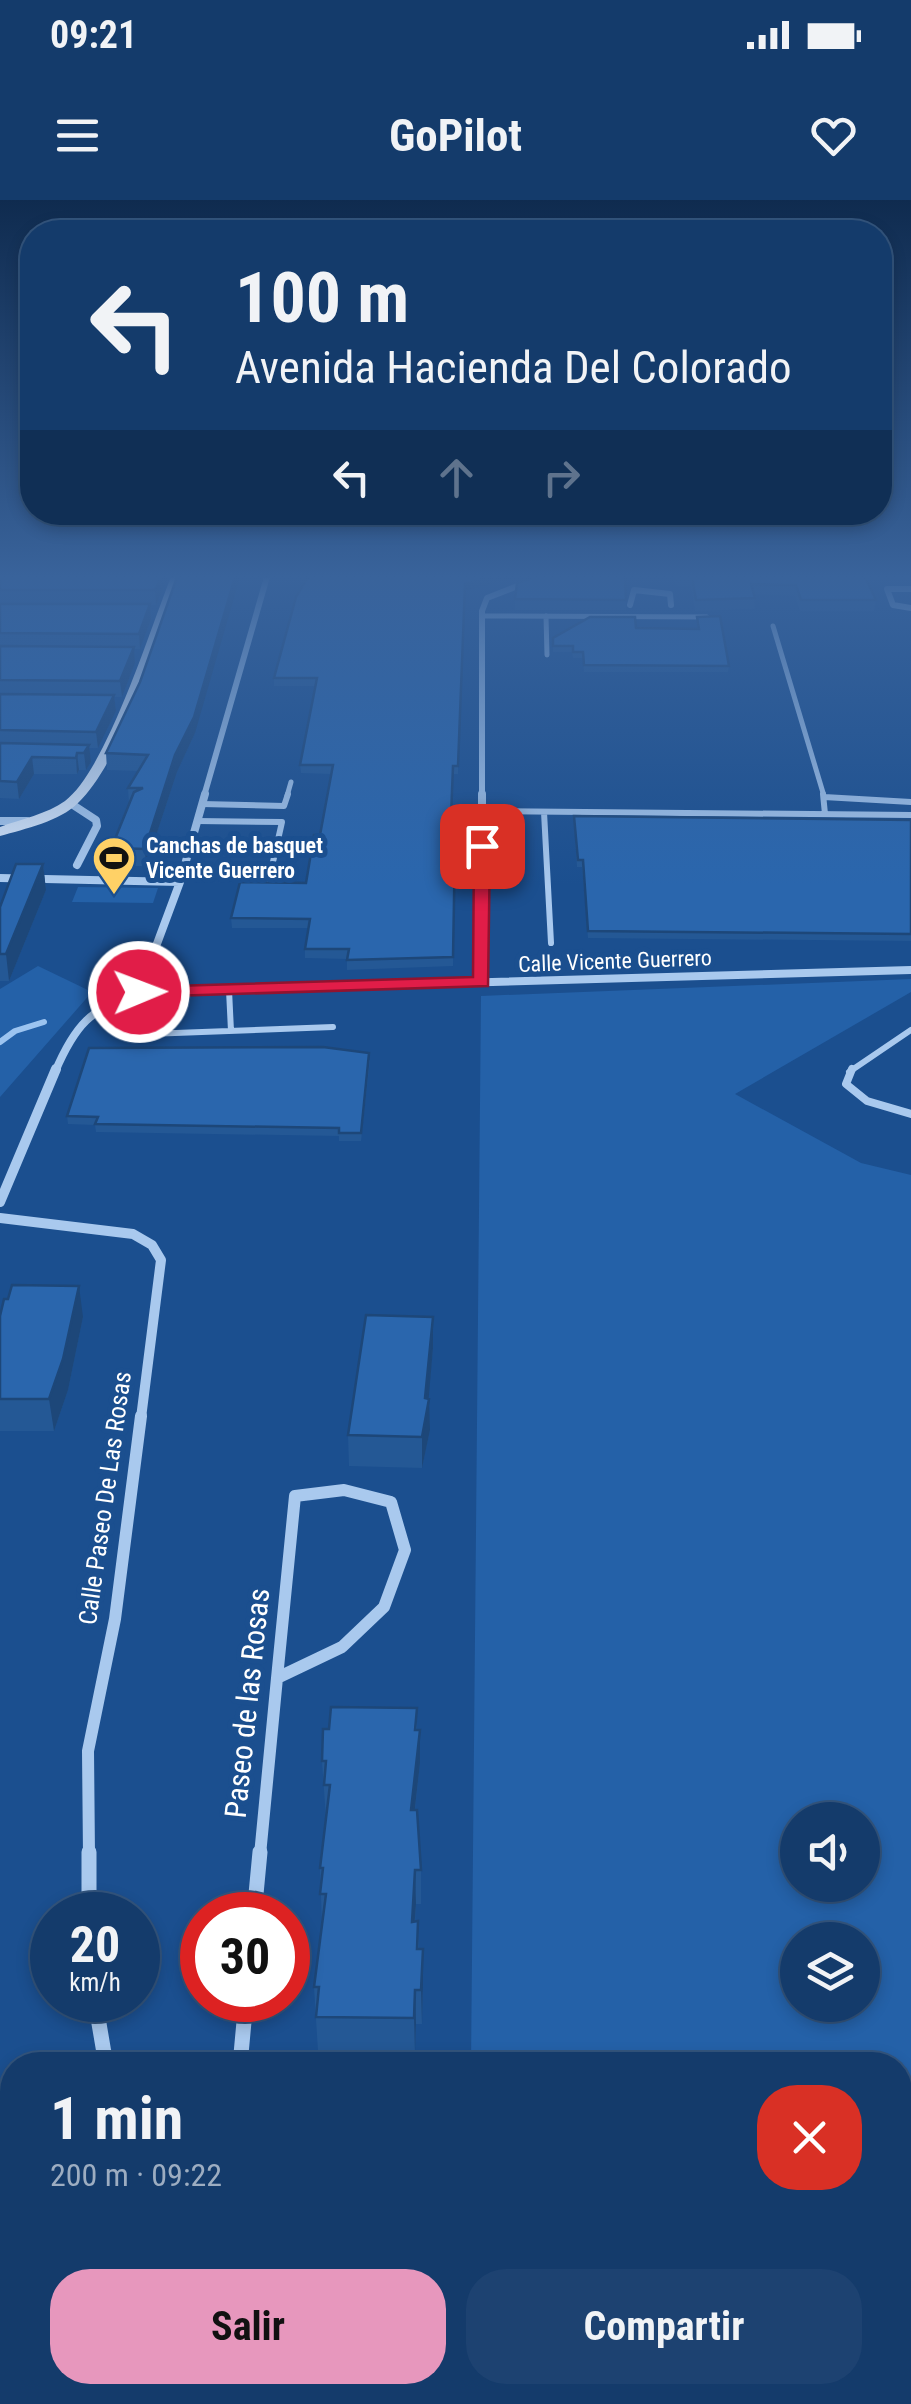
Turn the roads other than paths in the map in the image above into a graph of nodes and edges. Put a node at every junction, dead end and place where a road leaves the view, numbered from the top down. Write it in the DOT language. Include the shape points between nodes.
graph roads {
  1 [pos="136,680"];
  2 [pos="238,680"];
  3 [pos="482,680"];
  4 [pos="789,680"];
  5 [pos="108,704"];
  6 [pos="126,704"];
  7 [pos="87,754"];
  8 [pos="105,754"];
  9 [pos="291,782"];
  10 [pos="824,797"];
  11 [pos="911,802"];
  12 [pos="70,803"];
  13 [pos="202,804"];
  14 [pos="284,806"];
  15 [pos="482,811"];
  16 [pos="544,812"];
  17 [pos="825,814"];
  18 [pos="911,816"];
  19 [pos="197,820"];
  20 [pos="0,821"];
  21 [pos="27,821"];
  22 [pos="282,822"];
  23 [pos="0,832"];
  24 [pos="77,865"];
  25 [pos="0,878"];
  26 [pos="180,882"];
  27 [pos="268,884"];
  28 [pos="551,944"];
  29 [pos="911,970"];
  30 [pos="482,982"];
  31 [pos="230,990"];
  32 [pos="139,992"];
  33 [pos="333,1027"];
  34 [pos="911,1030"];
  35 [pos="231,1031"];
  36 [pos="120,1035"];
  37 [pos="911,1114"];
  38 [pos="0,1202"];
  39 [pos="0,1218"];
  40 [pos="276,1680"];
  41 [pos="89,1892"];
  42 [pos="256,1892"];
  43 [pos="99,2022"];
  44 [pos="244,2022"];
  45 [pos="104,2052"];
  46 [pos="241,2052"];
  1 -- 6 [label="street"];
  2 -- 13 [label="street"];
  3 -- 15 [label="street"];
  4 -- 10 [label="lane"];
  5 -- 6 [label="street"];
  6 -- 8 [label="street"];
  7 -- 8 [label="street"];
  8 -- 12 [label="street"];
  9 -- 14 [label="lane"];
  10 -- 11 [label="lane"];
  10 -- 17 [label="lane"];
  12 -- 21 [label="street"];
  12 -- 24 [label="street" via="96,820"];
  13 -- 14 [label="lane"];
  13 -- 19 [label="street"];
  14 -- 22 [label="lane"];
  15 -- 16 [label="lane"];
  15 -- 30 [label="street"];
  16 -- 17 [label="lane"];
  16 -- 28 [label="lane"];
  17 -- 18 [label="lane"];
  19 -- 22 [label="lane"];
  19 -- 26 [label="street"];
  20 -- 21 [label="street"];
  21 -- 23 [label="street"];
  22 -- 27 [label="lane"];
  25 -- 26 [label="street"];
  26 -- 32 [label="street"];
  29 -- 30 [label="street, Calle Vicente Guerrero"];
  30 -- 31 [label="street, Calle Vicente Guerrero"];
  31 -- 32 [label="street, Calle Vicente Guerrero"];
  31 -- 35 [label="lane"];
  32 -- 38 [label="street" via="105,1003 70,1036"];
  33 -- 35 [label="lane"];
  34 -- 37 [label="lane" via="848,1072 846,1084 871,1104"];
  35 -- 36 [label="lane"];
  39 -- 41 [label="street, Calle Paseo De Las Rosas" via="133,1234 161,1260 115,1620 88,1751"];
  40 -- 40 [label="street, Paseo de las Rosas" via="296,1496 362,1489 391,1502 405,1550 384,1607 342,1647"];
  40 -- 42 [label="street, Paseo de las Rosas"];
  43 -- 45 [label="street"];
  44 -- 46 [label="street"];
}
